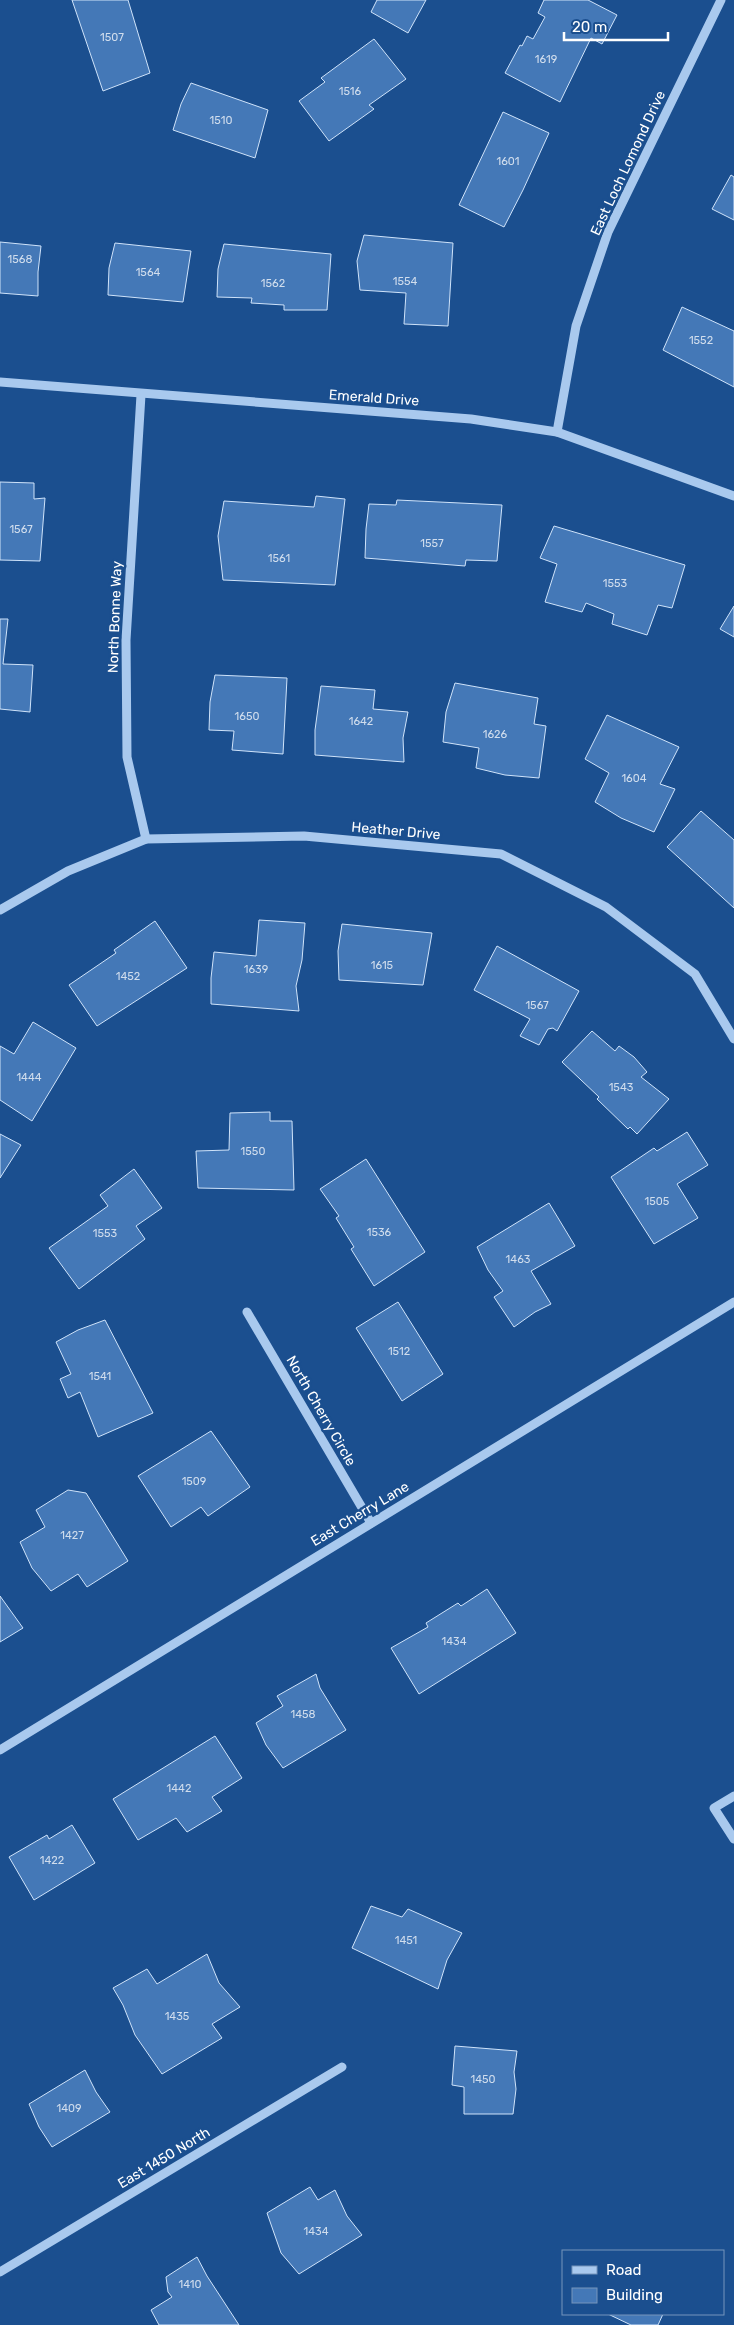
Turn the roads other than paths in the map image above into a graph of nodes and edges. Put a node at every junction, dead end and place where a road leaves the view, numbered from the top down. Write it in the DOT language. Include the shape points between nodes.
graph roads {
  1 [pos="721,0"];
  2 [pos="0,382"];
  3 [pos="141,395"];
  4 [pos="557,432"];
  5 [pos="734,496"];
  6 [pos="146,839"];
  7 [pos="0,910"];
  8 [pos="734,1039"];
  9 [pos="734,1302"];
  10 [pos="247,1312"];
  11 [pos="371,1523"];
  12 [pos="0,1750"];
  13 [pos="734,1796"];
  14 [pos="734,1839"];
  15 [pos="342,2067"];
  16 [pos="0,2272"];
  1 -- 4 [label="street, East Loch Lomond Drive" via="608,232 576,326"];
  2 -- 3 [label="street, Emerald Drive"];
  3 -- 4 [label="street, Emerald Drive" via="471,419"];
  3 -- 6 [label="street, North Bonne Way" via="126,640 127,737 128,757"];
  4 -- 5 [label="street, Emerald Drive"];
  6 -- 7 [label="street, Heather Drive" via="68,871"];
  6 -- 8 [label="street, Heather Drive" via="304,836 501,854 606,907 695,974"];
  9 -- 11 [label="street, East Cherry Lane"];
  10 -- 11 [label="street, North Cherry Circle"];
  11 -- 12 [label="street, East Cherry Lane"];
  13 -- 14 [label="street" via="714,1808"];
  15 -- 16 [label="street, East 1450 North"];
}
